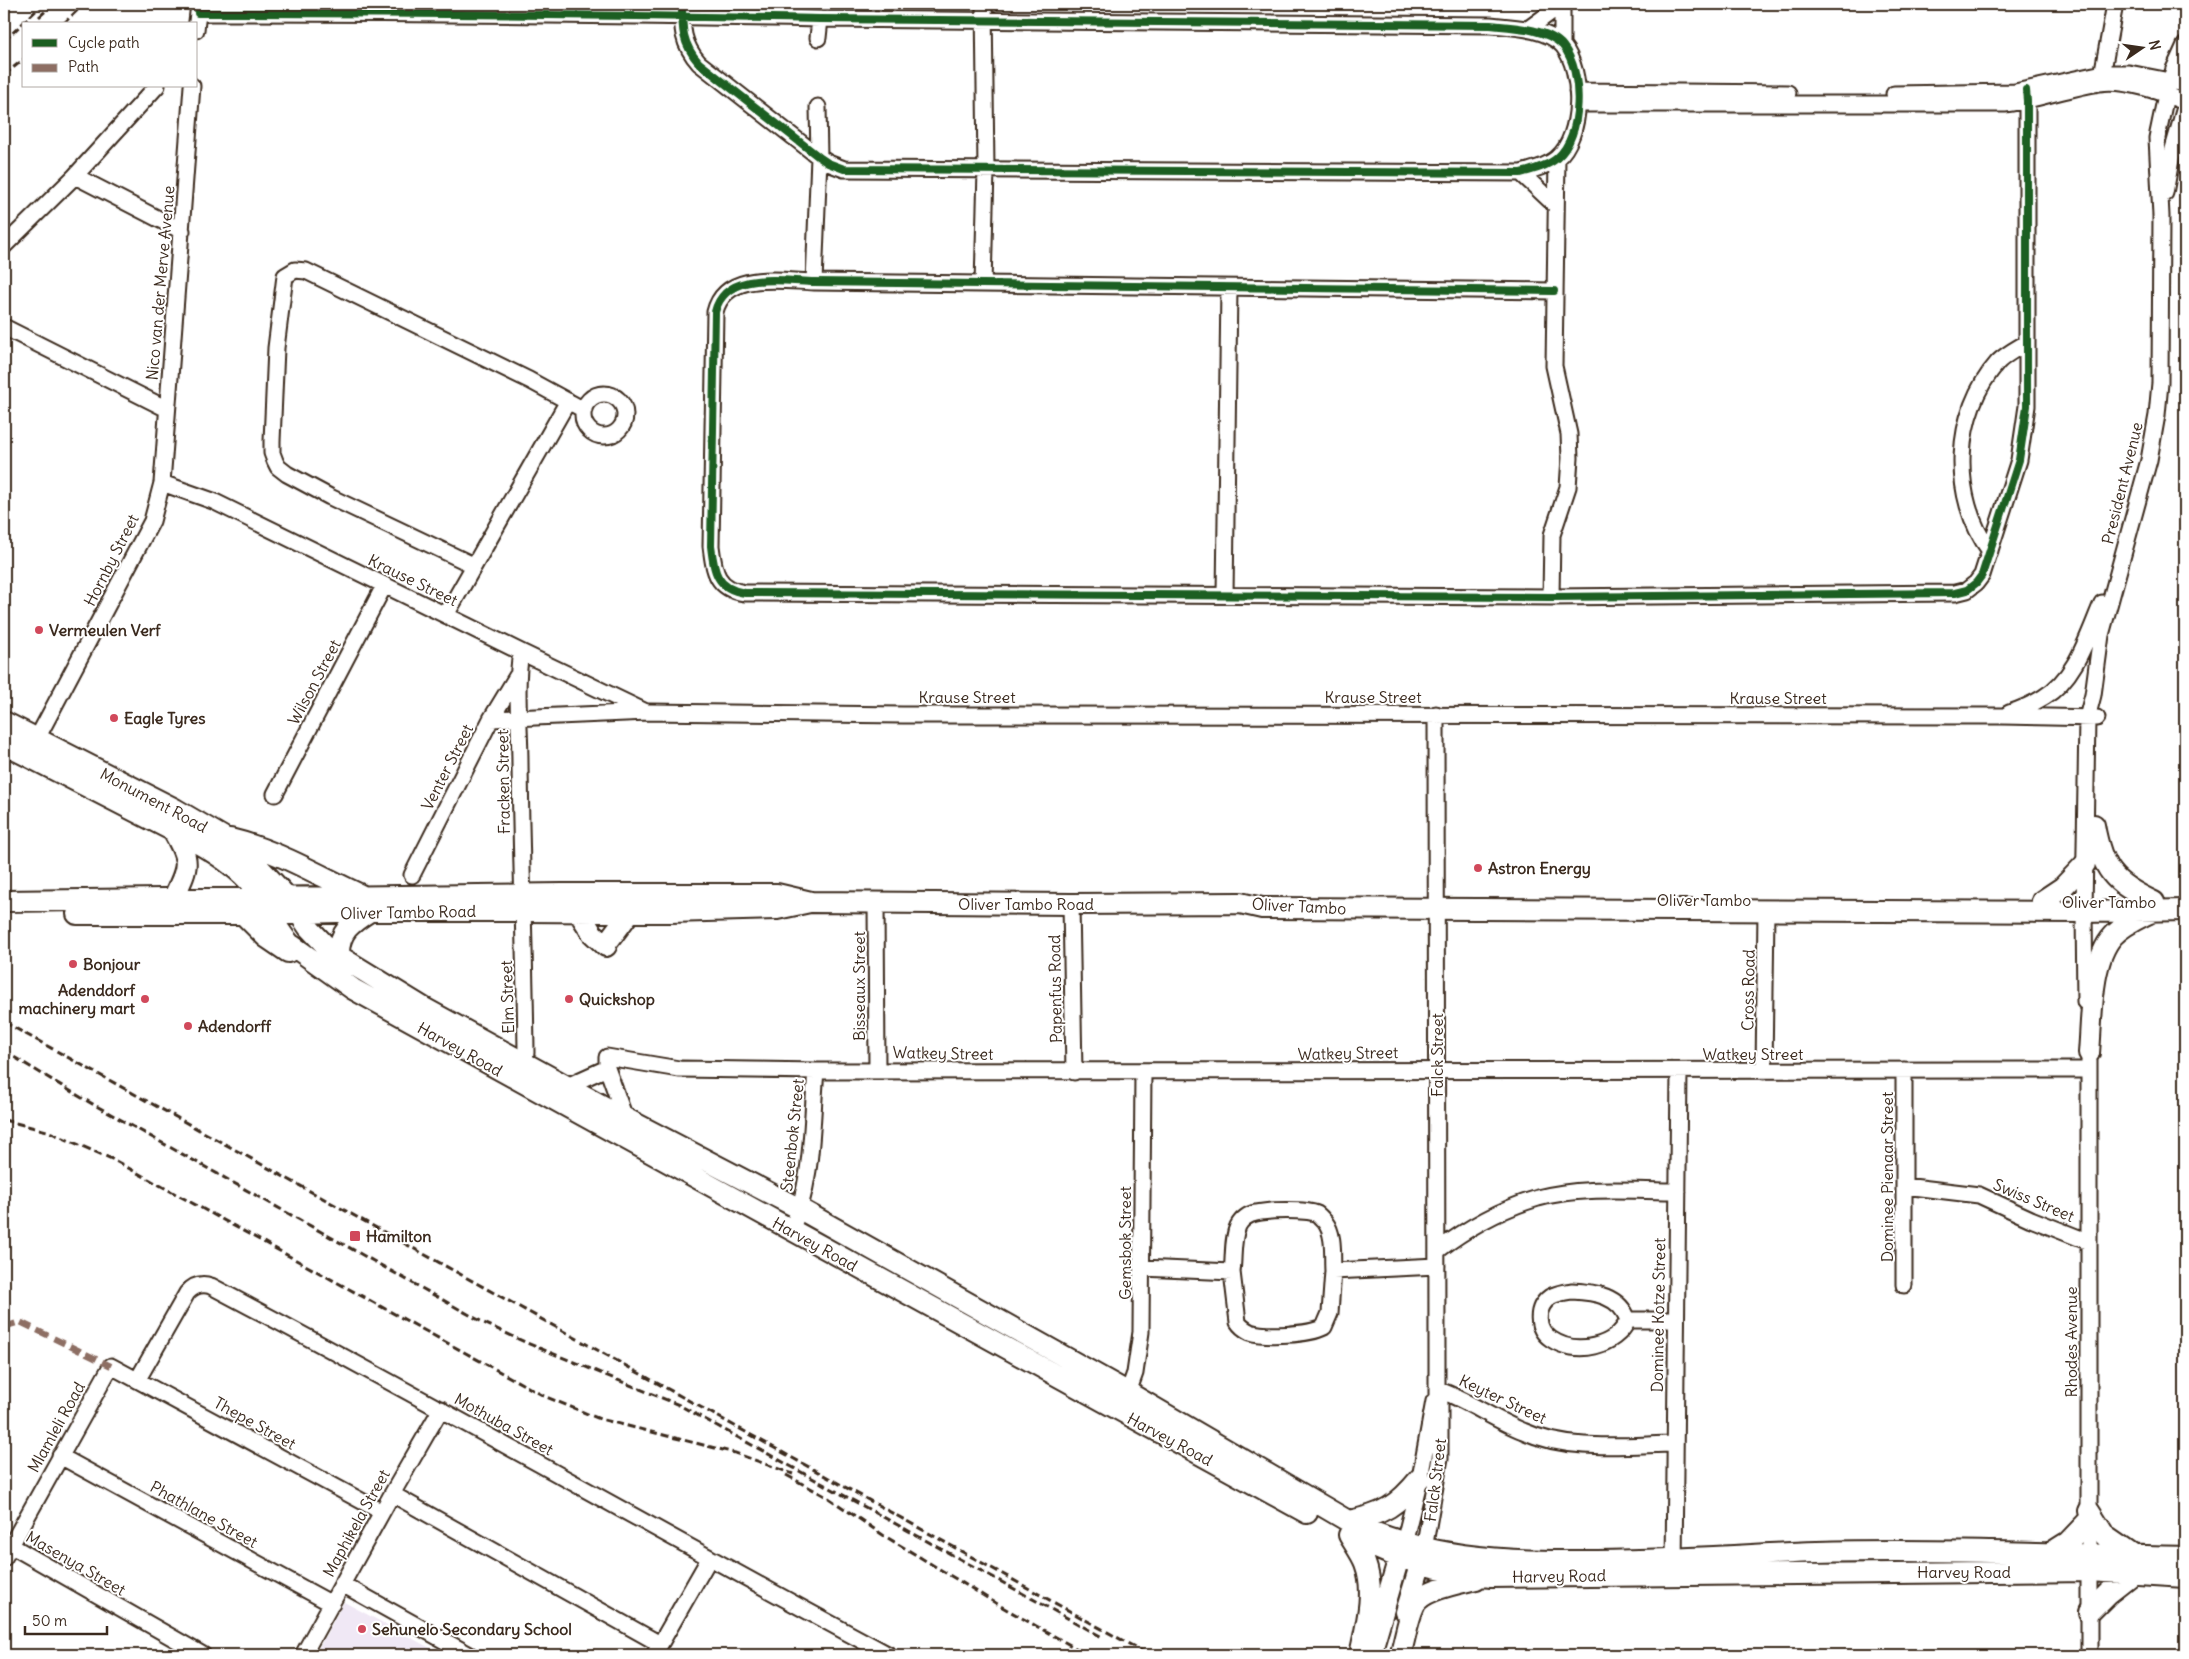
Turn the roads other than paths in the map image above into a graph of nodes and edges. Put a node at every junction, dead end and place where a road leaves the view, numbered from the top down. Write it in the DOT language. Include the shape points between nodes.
graph roads {
  1 [pos="885,4"];
  2 [pos="984,4"];
  3 [pos="1562,4"];
  4 [pos="2115,4"];
  5 [pos="199,8"];
  6 [pos="324,8"];
  7 [pos="501,9"];
  8 [pos="682,10"];
  9 [pos="760,11"];
  10 [pos="820,19"];
  11 [pos="886,19"];
  12 [pos="984,20"];
  13 [pos="197,22"];
  14 [pos="1528,29"];
  15 [pos="818,38"];
  16 [pos="2185,44"];
  17 [pos="1562,46"];
  18 [pos="2102,78"];
  19 [pos="2178,82"];
  20 [pos="155,88"];
  21 [pos="192,88"];
  22 [pos="2166,95"];
  23 [pos="2027,96"];
  24 [pos="1578,98"];
  25 [pos="2185,102"];
  26 [pos="2185,106"];
  27 [pos="818,107"];
  28 [pos="2185,139"];
  29 [pos="2173,149"];
  30 [pos="819,157"];
  31 [pos="1557,158"];
  32 [pos="986,170"];
  33 [pos="1521,173"];
  34 [pos="75,176"];
  35 [pos="1555,205"];
  36 [pos="2161,216"];
  37 [pos="182,231"];
  38 [pos="4,246"];
  39 [pos="814,282"];
  40 [pos="983,284"];
  41 [pos="1229,288"];
  42 [pos="1554,291"];
  43 [pos="4,327"];
  44 [pos="2026,343"];
  45 [pos="568,401"];
  46 [pos="167,409"];
  47 [pos="584,410"];
  48 [pos="162,483"];
  49 [pos="1990,551"];
  50 [pos="2120,561"];
  51 [pos="473,566"];
  52 [pos="384,586"];
  53 [pos="1226,595"];
  54 [pos="1551,597"];
  55 [pos="446,616"];
  56 [pos="521,652"];
  57 [pos="517,676"];
  58 [pos="648,712"];
  59 [pos="1436,714"];
  60 [pos="2002,716"];
  61 [pos="520,717"];
  62 [pos="491,718"];
  63 [pos="2092,718"];
  64 [pos="4,722"];
  65 [pos="4,744"];
  66 [pos="32,748"];
  67 [pos="275,794"];
  68 [pos="2094,826"];
  69 [pos="173,831"];
  70 [pos="223,837"];
  71 [pos="2085,864"];
  72 [pos="412,875"];
  73 [pos="173,899"];
  74 [pos="4,901"];
  75 [pos="2042,901"];
  76 [pos="2185,901"];
  77 [pos="522,902"];
  78 [pos="812,902"];
  79 [pos="876,903"];
  80 [pos="1240,903"];
  81 [pos="368,904"];
  82 [pos="1071,904"];
  83 [pos="1436,905"];
  84 [pos="265,906"];
  85 [pos="294,906"];
  86 [pos="2154,906"];
  87 [pos="2088,907"];
  88 [pos="1766,910"];
  89 [pos="2185,910"];
  90 [pos="578,911"];
  91 [pos="630,912"];
  92 [pos="4,914"];
  93 [pos="242,914"];
  94 [pos="339,956"];
  95 [pos="353,989"];
  96 [pos="420,1016"];
  97 [pos="2089,1061"];
  98 [pos="607,1062"];
  99 [pos="516,1069"];
  100 [pos="1437,1069"];
  101 [pos="876,1070"];
  102 [pos="1904,1070"];
  103 [pos="816,1071"];
  104 [pos="1764,1071"];
  105 [pos="1074,1072"];
  106 [pos="1143,1072"];
  107 [pos="1679,1072"];
  108 [pos="566,1086"];
  109 [pos="624,1118"];
  110 [pos="1904,1186"];
  111 [pos="1678,1191"];
  112 [pos="800,1209"];
  113 [pos="791,1230"];
  114 [pos="2089,1242"];
  115 [pos="1437,1250"];
  116 [pos="1437,1266"];
  117 [pos="1142,1268"];
  118 [pos="1333,1271"];
  119 [pos="1232,1272"];
  120 [pos="1904,1285"];
  121 [pos="1628,1320"];
  122 [pos="1675,1320"];
  123 [pos="111,1366"];
  124 [pos="138,1379"];
  125 [pos="1437,1392"];
  126 [pos="1129,1393"];
  127 [pos="442,1409"];
  128 [pos="1121,1412"];
  129 [pos="1674,1444"];
  130 [pos="60,1456"];
  131 [pos="1420,1478"];
  132 [pos="392,1494"];
  133 [pos="382,1512"];
  134 [pos="2089,1515"];
  135 [pos="1349,1528"];
  136 [pos="7,1551"];
  137 [pos="1401,1551"];
  138 [pos="2049,1554"];
  139 [pos="1422,1556"];
  140 [pos="2185,1558"];
  141 [pos="709,1559"];
  142 [pos="2090,1563"];
  143 [pos="2133,1565"];
  144 [pos="1674,1567"];
  145 [pos="1490,1577"];
  146 [pos="2185,1577"];
  147 [pos="342,1584"];
  148 [pos="332,1604"];
  149 [pos="2089,1612"];
  150 [pos="657,1650"];
  151 [pos="203,1655"];
  152 [pos="302,1655"];
  153 [pos="470,1655"];
  154 [pos="889,1655"];
  155 [pos="1360,1655"];
  156 [pos="1370,1655"];
  157 [pos="1394,1655"];
  158 [pos="1400,1655"];
  159 [pos="2089,1655"];
  1 -- 11 [label="street"];
  2 -- 12 [label="street"];
  3 -- 14 [label="street"];
  3 -- 17 [label="street"];
  4 -- 18 [label="street"];
  5 -- 6 [label="street"];
  5 -- 13 [label="street"];
  6 -- 7 [label="street"];
  7 -- 8 [label="street"];
  8 -- 9 [label="street"];
  8 -- 30 [label="street" via="687,48 699,63"];
  9 -- 10 [label="street"];
  10 -- 11 [label="street"];
  10 -- 15 [label="street"];
  11 -- 12 [label="street"];
  12 -- 14 [label="street" via="1490,25"];
  12 -- 32 [label="street"];
  14 -- 17 [label="street"];
  16 -- 19 [label="street, President Avenue"];
  17 -- 24 [label="street" via="1570,61"];
  18 -- 19 [label="street" via="2129,73"];
  18 -- 22 [label="street"];
  18 -- 23 [label="street"];
  19 -- 22 [label="street, President Avenue"];
  20 -- 34 [label="street"];
  21 -- 37 [label="street, Nico van der Merve Avenue"];
  22 -- 25 [label="street"];
  22 -- 36 [label="street, President Avenue" via="2157,138"];
  23 -- 24 [label="street" via="1968,105"];
  23 -- 44 [label="street"];
  24 -- 31 [label="street" via="1572,132"];
  26 -- 29 [label="street, President Avenue"];
  27 -- 30 [label="street"];
  28 -- 29 [label="street"];
  29 -- 36 [label="street, President Avenue"];
  30 -- 32 [label="street" via="844,169"];
  30 -- 39 [label="street"];
  31 -- 33 [label="street"];
  31 -- 35 [label="street"];
  32 -- 33 [label="street"];
  32 -- 40 [label="street"];
  33 -- 35 [label="street"];
  34 -- 37 [label="street"];
  34 -- 38 [label="street"];
  35 -- 42 [label="street"];
  36 -- 50 [label="street, President Avenue" via="2157,416 2149,460"];
  37 -- 46 [label="street, Nico van der Merve Avenue"];
  39 -- 40 [label="street"];
  39 -- 53 [label="street" via="742,283 722,296 717,304 711,546 716,575 728,589 755,593"];
  40 -- 41 [label="street"];
  41 -- 42 [label="street"];
  41 -- 53 [label="street"];
  42 -- 54 [label="street" via="1554,366 1569,434 1570,458 1568,487 1552,535"];
  43 -- 46 [label="street"];
  44 -- 49 [label="street" via="2027,406 2019,460"];
  44 -- 49 [label="street" via="1998,362 1987,377 1976,396 1962,438 1966,496 1978,535"];
  45 -- 47 [label="street"];
  45 -- 51 [label="street"];
  45 -- 51 [label="street" via="306,271 295,270 285,276 277,340 272,441 272,453 278,466 330,497"];
  46 -- 48 [label="street, Nico van der Merve Avenue"];
  48 -- 52 [label="street, Krause Street" via="213,501"];
  48 -- 66 [label="street, Hornby Street" via="152,521"];
  49 -- 54 [label="street" via="1976,583 1967,590 1954,593"];
  50 -- 60 [label="street" via="2068,674 2045,697"];
  50 -- 63 [label="street, President Avenue" via="2101,635"];
  51 -- 55 [label="street"];
  52 -- 55 [label="street, Krause Street"];
  52 -- 67 [label="street, Wilson Street"];
  53 -- 54 [label="street"];
  55 -- 56 [label="street, Krause Street"];
  56 -- 57 [label="street, Fracken Street"];
  56 -- 58 [label="street, Krause Street"];
  57 -- 61 [label="street, Fracken Street"];
  57 -- 62 [label="street, Venter Street"];
  58 -- 59 [label="street, Krause Street"];
  58 -- 61 [label="street, Krause Street"];
  59 -- 60 [label="street, Krause Street"];
  59 -- 83 [label="street, Falck Street"];
  60 -- 63 [label="street, Krause Street"];
  61 -- 62 [label="street, Krause Street"];
  61 -- 77 [label="street, Fracken Street"];
  62 -- 72 [label="street, Venter Street"];
  63 -- 68 [label="street, President Avenue"];
  63 -- 71 [label="street, President Avenue"];
  64 -- 66 [label="main road, Monument Road"];
  65 -- 66 [label="main road, Monument Road"];
  66 -- 69 [label="main road, Monument Road"];
  66 -- 70 [label="main road, Monument Road" via="175,809"];
  68 -- 86 [label="main road" via="2104,864 2117,881"];
  68 -- 87 [label="street, President Avenue"];
  69 -- 73 [label="main road" via="184,849 186,867"];
  69 -- 84 [label="main road, Monument Road" via="231,864 252,885"];
  70 -- 81 [label="main road" via="282,855"];
  70 -- 85 [label="main road, Monument Road" via="256,864"];
  71 -- 75 [label="main road" via="2064,887"];
  71 -- 87 [label="street, President Avenue"];
  73 -- 74 [label="main road, Oliver Tambo Road"];
  73 -- 84 [label="main road, Oliver Tambo Road"];
  75 -- 83 [label="main road, Oliver Tambo"];
  75 -- 87 [label="main road, Oliver Tambo"];
  76 -- 86 [label="main road, Oliver Tambo"];
  77 -- 78 [label="main road, Oliver Tambo Road" via="777,894"];
  77 -- 81 [label="main road, Oliver Tambo Road"];
  77 -- 90 [label="main road, Oliver Tambo Road"];
  77 -- 99 [label="street, Elm Street" via="526,1047"];
  78 -- 79 [label="main road, Oliver Tambo Road"];
  78 -- 91 [label="main road, Oliver Tambo Road" via="777,910"];
  79 -- 82 [label="main road, Oliver Tambo Road"];
  79 -- 101 [label="street, Bisseaux Street"];
  80 -- 82 [label="main road, Oliver Tambo Road"];
  80 -- 83 [label="main road, Oliver Tambo" via="1262,908"];
  81 -- 85 [label="main road, Oliver Tambo Road"];
  81 -- 94 [label="main road" via="344,932"];
  82 -- 105 [label="street, Papenfus Road"];
  83 -- 88 [label="main road, Oliver Tambo"];
  83 -- 100 [label="street, Falck Street"];
  84 -- 85 [label="main road, Oliver Tambo Road"];
  84 -- 93 [label="main road, Oliver Tambo Road"];
  84 -- 95 [label="main road, Harvey Road" via="282,935 295,949"];
  85 -- 94 [label="main road, Harvey Road" via="320,941"];
  86 -- 87 [label="main road, Oliver Tambo"];
  86 -- 89 [label="main road, Oliver Tambo"];
  86 -- 97 [label="main road" via="2121,928 2104,950 2095,985"];
  87 -- 88 [label="main road, Oliver Tambo"];
  87 -- 97 [label="street, Rhodes Avenue"];
  88 -- 104 [label="street, Cross Road"];
  90 -- 91 [label="main road, Oliver Tambo Road"];
  90 -- 91 [label="main road" via="592,933 606,945"];
  92 -- 93 [label="main road, Oliver Tambo Road"];
  93 -- 95 [label="main road" via="285,951"];
  94 -- 96 [label="main road, Harvey Road"];
  95 -- 96 [label="main road, Harvey Road"];
  96 -- 99 [label="main road, Harvey Road"];
  97 -- 102 [label="street, Watkey Street"];
  97 -- 114 [label="street, Rhodes Avenue"];
  98 -- 103 [label="street, Watkey Street" via="679,1069"];
  98 -- 108 [label="street"];
  98 -- 109 [label="street"];
  99 -- 108 [label="main road, Harvey Road"];
  99 -- 113 [label="main road, Harvey Road"];
  100 -- 106 [label="street, Watkey Street"];
  100 -- 107 [label="street, Watkey Street"];
  100 -- 115 [label="street, Falck Street"];
  101 -- 103 [label="street, Watkey Street"];
  101 -- 105 [label="street, Watkey Street"];
  102 -- 104 [label="street, Watkey Street"];
  102 -- 110 [label="street, Dominee Pienaar Street"];
  103 -- 112 [label="street, Steenbok Street" via="807,1175"];
  104 -- 107 [label="street, Watkey Street"];
  105 -- 106 [label="street, Watkey Street"];
  106 -- 117 [label="street, Gemsbok Street"];
  107 -- 111 [label="street, Dominee Kotze Street"];
  108 -- 109 [label="main road, Harvey Road"];
  109 -- 112 [label="main road, Harvey Road"];
  110 -- 114 [label="street, Swiss Street" via="1979,1195"];
  110 -- 120 [label="street, Dominee Pienaar Street"];
  111 -- 115 [label="street" via="1602,1191 1539,1198 1480,1222"];
  111 -- 122 [label="street, Dominee Kotze Street"];
  112 -- 113 [label="street, Steenbok Street"];
  112 -- 126 [label="main road, Harvey Road"];
  113 -- 128 [label="main road, Harvey Road"];
  114 -- 134 [label="street, Rhodes Avenue"];
  115 -- 116 [label="street, Falck Street"];
  116 -- 118 [label="street"];
  116 -- 125 [label="street, Falck Street"];
  117 -- 119 [label="street"];
  117 -- 126 [label="street, Gemsbok Street" via="1139,1354"];
  118 -- 119 [label="street" via="1331,1237 1324,1221 1307,1212 1268,1211 1244,1218 1238,1226"];
  118 -- 119 [label="street" via="1330,1313 1324,1327 1309,1332 1261,1334 1243,1328 1238,1322"];
  121 -- 121 [label="street" via="1618,1303 1589,1291 1562,1292 1550,1297 1539,1312 1539,1321 1547,1335 1571,1347 1606,1343 1624,1329"];
  121 -- 122 [label="street"];
  122 -- 129 [label="street, Dominee Kotze Street"];
  123 -- 124 [label="street, Thepe Street"];
  123 -- 130 [label="street, Mlamleli Road"];
  124 -- 127 [label="street, Mothuba Street" via="187,1293 192,1288 206,1285"];
  124 -- 133 [label="street, Thepe Street"];
  125 -- 129 [label="street, Keyter Street" via="1468,1402 1524,1432 1562,1442 1619,1446"];
  125 -- 131 [label="street, Falck Street" via="1432,1404"];
  125 -- 139 [label="street, Falck Street" via="1440,1458"];
  126 -- 128 [label="street, Gemsbok Street"];
  126 -- 135 [label="main road, Harvey Road"];
  127 -- 132 [label="street, Maphikela Street"];
  127 -- 141 [label="street, Mothuba Street"];
  128 -- 135 [label="main road, Harvey Road"];
  129 -- 144 [label="street, Dominee Kotze Street"];
  130 -- 136 [label="street, Mlamleli Road"];
  130 -- 148 [label="street, Phathlane Street"];
  131 -- 135 [label="main road" via="1391,1508 1364,1518"];
  131 -- 137 [label="street, Falck Street"];
  132 -- 133 [label="street, Maphikela Street"];
  132 -- 150 [label="street"];
  133 -- 147 [label="street, Maphikela Street"];
  134 -- 138 [label="main road" via="2068,1542"];
  134 -- 142 [label="street, Rhodes Avenue"];
  134 -- 143 [label="main road"];
  135 -- 137 [label="main road, Harvey Road"];
  135 -- 155 [label="main road" via="1369,1576 1369,1607"];
  136 -- 151 [label="street, Masenya Street"];
  137 -- 139 [label="main road, Harvey Road"];
  137 -- 156 [label="main road"];
  138 -- 142 [label="main road, Harvey Road"];
  138 -- 144 [label="main road, Harvey Road" via="1817,1552"];
  139 -- 144 [label="main road, Harvey Road"];
  139 -- 145 [label="main road, Harvey Road" via="1468,1574"];
  139 -- 157 [label="main road"];
  140 -- 143 [label="main road, Harvey Road"];
  141 -- 150 [label="street"];
  141 -- 154 [label="street, Mothuba Street"];
  142 -- 143 [label="main road, Harvey Road"];
  142 -- 144 [label="main road, Harvey Road"];
  142 -- 149 [label="street, Rhodes Avenue"];
  143 -- 146 [label="main road, Harvey Road"];
  143 -- 149 [label="main road"];
  144 -- 145 [label="main road, Harvey Road"];
  145 -- 158 [label="main road" via="1445,1586 1414,1604"];
  147 -- 148 [label="street, Maphikela Street"];
  147 -- 153 [label="street"];
  148 -- 152 [label="street, Maphikela Street"];
  149 -- 159 [label="street, Rhodes Avenue"];
}
